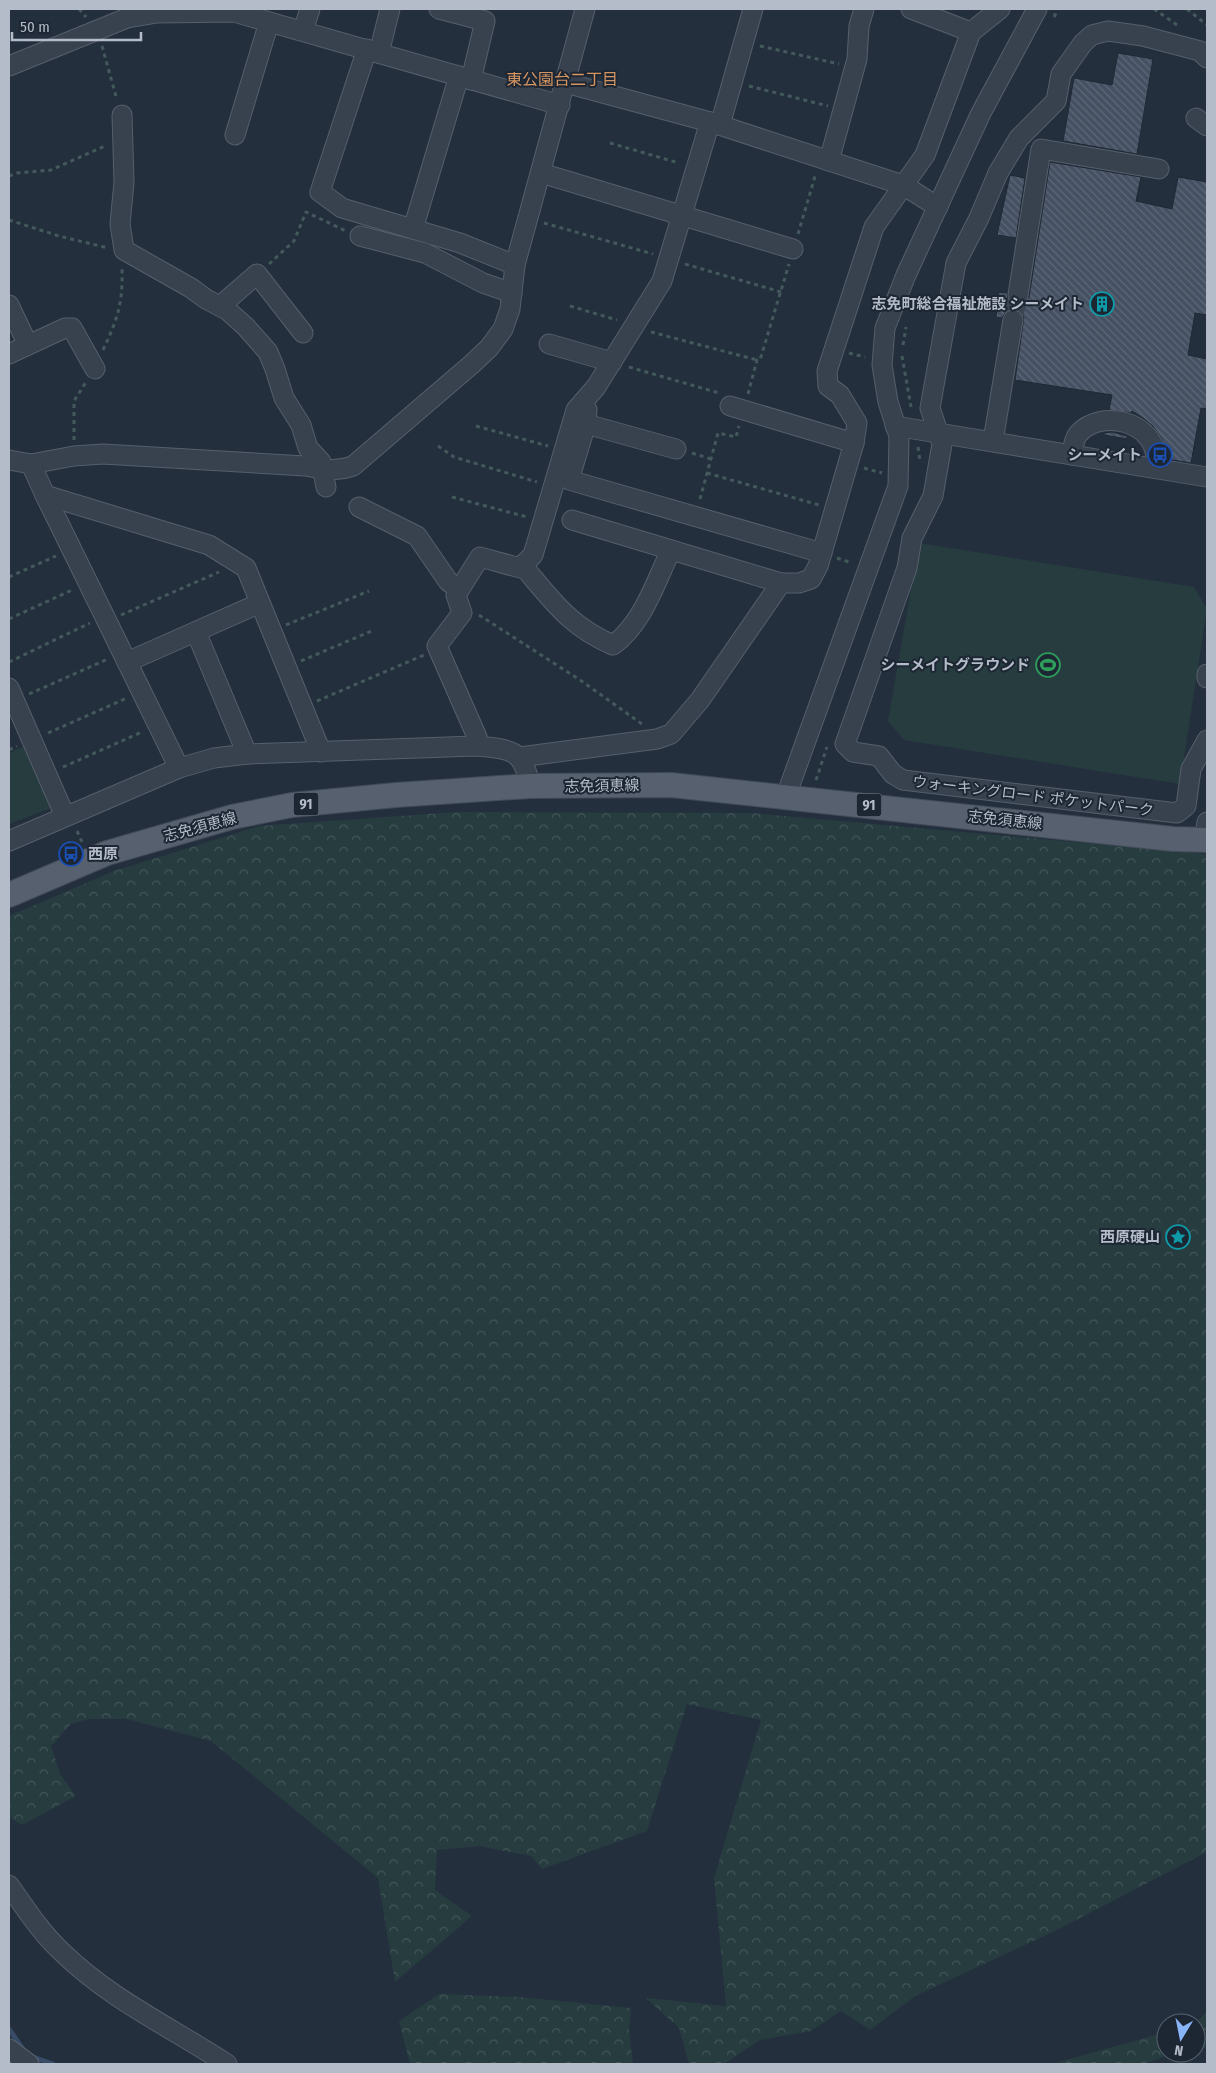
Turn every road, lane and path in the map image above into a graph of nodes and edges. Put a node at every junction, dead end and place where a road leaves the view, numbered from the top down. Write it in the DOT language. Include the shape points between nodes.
graph roads {
  1 [pos="310,9"];
  2 [pos="390,9"];
  3 [pos="439,9"];
  4 [pos="585,9"];
  5 [pos="753,9"];
  6 [pos="864,9"];
  7 [pos="911,9"];
  8 [pos="1000,9"];
  9 [pos="1037,9"];
  10 [pos="1154,9"];
  11 [pos="1187,9"];
  12 [pos="234,10"];
  13 [pos="269,22"];
  14 [pos="1207,25"];
  15 [pos="966,30"];
  16 [pos="96,31"];
  17 [pos="303,31"];
  18 [pos="1180,37"];
  19 [pos="744,42"];
  20 [pos="373,51"];
  21 [pos="1207,58"];
  22 [pos="9,66"];
  23 [pos="855,67"];
  24 [pos="465,78"];
  25 [pos="732,81"];
  26 [pos="566,83"];
  27 [pos="560,105"];
  28 [pos="843,110"];
  29 [pos="122,115"];
  30 [pos="715,123"];
  31 [pos="235,135"];
  32 [pos="123,138"];
  33 [pos="610,143"];
  34 [pos="825,159"];
  35 [pos="697,168"];
  36 [pos="1159,169"];
  37 [pos="541,172"];
  38 [pos="9,176"];
  39 [pos="903,185"];
  40 [pos="938,207"];
  41 [pos="683,215"];
  42 [pos="528,219"];
  43 [pos="9,220"];
  44 [pos="413,229"];
  45 [pos="360,236"];
  46 [pos="793,249"];
  47 [pos="124,250"];
  48 [pos="669,259"];
  49 [pos="515,265"];
  50 [pos="257,274"];
  51 [pos="781,292"];
  52 [pos="512,293"];
  53 [pos="1018,295"];
  54 [pos="9,305"];
  55 [pos="220,306"];
  56 [pos="570,306"];
  57 [pos="1014,320"];
  58 [pos="635,324"];
  59 [pos="303,333"];
  60 [pos="549,344"];
  61 [pos="28,345"];
  62 [pos="9,354"];
  63 [pos="757,360"];
  64 [pos="612,362"];
  65 [pos="95,369"];
  66 [pos="583,402"];
  67 [pos="733,404"];
  68 [pos="586,424"];
  69 [pos="476,426"];
  70 [pos="895,426"];
  71 [pos="938,432"];
  72 [pos="993,441"];
  73 [pos="854,442"];
  74 [pos="438,446"];
  75 [pos="676,449"];
  76 [pos="563,450"];
  77 [pos="1072,455"];
  78 [pos="9,460"];
  79 [pos="31,464"];
  80 [pos="1154,468"];
  81 [pos="707,473"];
  82 [pos="1207,477"];
  83 [pos="325,478"];
  84 [pos="552,487"];
  85 [pos="45,495"];
  86 [pos="452,497"];
  87 [pos="359,507"];
  88 [pos="834,509"];
  89 [pos="695,517"];
  90 [pos="572,520"];
  91 [pos="542,522"];
  92 [pos="71,549"];
  93 [pos="671,550"];
  94 [pos="822,553"];
  95 [pos="238,563"];
  96 [pos="522,565"];
  97 [pos="9,578"];
  98 [pos="88,582"];
  99 [pos="781,583"];
  100 [pos="369,591"];
  101 [pos="459,597"];
  102 [pos="260,603"];
  103 [pos="9,619"];
  104 [pos="106,619"];
  105 [pos="374,630"];
  106 [pos="272,631"];
  107 [pos="196,632"];
  108 [pos="438,649"];
  109 [pos="124,657"];
  110 [pos="9,662"];
  111 [pos="286,667"];
  112 [pos="1207,674"];
  113 [pos="1207,678"];
  114 [pos="141,692"];
  115 [pos="12,694"];
  116 [pos="303,708"];
  117 [pos="157,725"];
  118 [pos="32,740"];
  119 [pos="651,740"];
  120 [pos="1207,740"];
  121 [pos="476,746"];
  122 [pos="321,752"];
  123 [pos="247,754"];
  124 [pos="520,757"];
  125 [pos="179,768"];
  126 [pos="46,774"];
  127 [pos="1023,785"];
  128 [pos="530,786"];
  129 [pos="786,796"];
  130 [pos="68,815"];
  131 [pos="1016,821"];
  132 [pos="1206,834"];
  133 [pos="9,841"];
  134 [pos="90,860"];
  135 [pos="9,895"];
  136 [pos="9,1885"];
  137 [pos="9,2050"];
  138 [pos="29,2064"];
  139 [pos="227,2064"];
  1 -- 17 [label="street"];
  2 -- 20 [label="street"];
  3 -- 24 [label="street" via="485,21"];
  4 -- 26 [label="street"];
  5 -- 19 [label="street"];
  6 -- 23 [label="street"];
  7 -- 15 [label="street"];
  8 -- 15 [label="street"];
  9 -- 40 [label="street" via="981,113"];
  10 -- 18 [label="path"];
  11 -- 14 [label="path"];
  12 -- 13 [label="street"];
  12 -- 16 [label="street" via="126,18"];
  13 -- 17 [label="street"];
  13 -- 31 [label="street"];
  15 -- 39 [label="street" via="925,155"];
  16 -- 22 [label="street"];
  16 -- 29 [label="path"];
  17 -- 20 [label="street"];
  18 -- 21 [label="street, ウォーキングロード ポケットパーク"];
  18 -- 71 [label="street, ウォーキングロード ポケットパーク" via="1108,31 1092,35 1061,74 1056,101 1019,138 998,173 956,263 930,408"];
  19 -- 23 [label="path"];
  19 -- 25 [label="street"];
  20 -- 24 [label="street"];
  20 -- 44 [label="street" via="320,192 342,208"];
  23 -- 28 [label="street"];
  24 -- 27 [label="street"];
  24 -- 44 [label="street"];
  25 -- 28 [label="path"];
  25 -- 30 [label="street"];
  26 -- 27 [label="street"];
  26 -- 30 [label="street"];
  27 -- 37 [label="street"];
  28 -- 34 [label="street"];
  29 -- 32 [label="street"];
  30 -- 34 [label="street"];
  30 -- 35 [label="street"];
  32 -- 38 [label="path" via="51,170"];
  32 -- 47 [label="street" via="124,182 120,224"];
  33 -- 35 [label="path"];
  34 -- 39 [label="street"];
  34 -- 46 [label="path"];
  35 -- 41 [label="street"];
  36 -- 53 [label="street" via="1041,149"];
  37 -- 41 [label="street"];
  37 -- 42 [label="street"];
  39 -- 40 [label="street"];
  39 -- 73 [label="street" via="874,227 827,371 828,386 840,395 857,423"];
  40 -- 70 [label="street" via="885,328 882,365"];
  41 -- 46 [label="street"];
  41 -- 48 [label="street"];
  42 -- 48 [label="path"];
  42 -- 49 [label="street"];
  43 -- 47 [label="path" via="59,236"];
  44 -- 49 [label="street"];
  45 -- 50 [label="path" via="306,212 294,241"];
  45 -- 52 [label="street" via="425,253 483,283"];
  46 -- 51 [label="path"];
  47 -- 55 [label="street"];
  48 -- 51 [label="path"];
  48 -- 58 [label="street" via="662,281"];
  49 -- 52 [label="street"];
  50 -- 55 [label="street"];
  50 -- 59 [label="street"];
  51 -- 63 [label="path" via="760,360"];
  52 -- 83 [label="street" via="503,329 478,359 353,466"];
  54 -- 61 [label="street"];
  55 -- 83 [label="street" via="246,327 268,352 284,398 301,425 308,448 321,462"];
  56 -- 58 [label="path"];
  57 -- 72 [label="street"];
  58 -- 63 [label="path" via="646,330"];
  58 -- 64 [label="street"];
  60 -- 64 [label="street"];
  61 -- 62 [label="street"];
  61 -- 65 [label="street" via="65,328 72,328"];
  63 -- 67 [label="path"];
  64 -- 66 [label="street"];
  64 -- 67 [label="path"];
  66 -- 68 [label="street" via="587,410"];
  66 -- 76 [label="street" via="576,410"];
  67 -- 73 [label="street"];
  67 -- 81 [label="path" via="736,437 718,433"];
  68 -- 75 [label="street"];
  68 -- 89 [label="street" via="570,480"];
  69 -- 76 [label="path"];
  70 -- 71 [label="street"];
  70 -- 129 [label="street" via="898,486"];
  71 -- 72 [label="street"];
  71 -- 120 [label="street, ウォーキングロード ポケットパーク" via="942,444 933,496 912,538 907,568 845,744 852,752 879,756 893,774 903,780 1177,813 1186,806 1191,769"];
  72 -- 77 [label="street"];
  73 -- 88 [label="street"];
  74 -- 84 [label="path" via="454,457"];
  76 -- 84 [label="street"];
  77 -- 80 [label="street"];
  77 -- 80 [label="street" via="1078,433 1097,421 1109,420 1136,427 1145,434 1156,456"];
  78 -- 79 [label="street"];
  79 -- 83 [label="street" via="103,454 305,466"];
  79 -- 85 [label="street"];
  80 -- 82 [label="street"];
  81 -- 88 [label="path"];
  81 -- 89 [label="path"];
  84 -- 91 [label="street"];
  85 -- 92 [label="street"];
  85 -- 95 [label="street" via="208,545"];
  86 -- 91 [label="path"];
  87 -- 101 [label="street" via="417,536"];
  88 -- 94 [label="street"];
  89 -- 94 [label="street"];
  90 -- 93 [label="street"];
  91 -- 96 [label="street" via="533,555"];
  92 -- 97 [label="path"];
  92 -- 98 [label="street"];
  93 -- 96 [label="street" via="638,619 627,635 613,645 594,637 564,614"];
  93 -- 99 [label="street"];
  94 -- 99 [label="street" via="811,579 800,584"];
  95 -- 102 [label="street" via="246,568"];
  95 -- 104 [label="path"];
  96 -- 101 [label="street" via="520,568 480,556"];
  98 -- 103 [label="path"];
  98 -- 104 [label="street"];
  99 -- 119 [label="street" via="671,734"];
  100 -- 106 [label="path"];
  101 -- 108 [label="street" via="462,613"];
  101 -- 119 [label="path" via="633,716 647,729"];
  102 -- 106 [label="street"];
  102 -- 107 [label="street"];
  104 -- 109 [label="street"];
  104 -- 110 [label="path"];
  105 -- 111 [label="path"];
  106 -- 111 [label="street"];
  107 -- 109 [label="street"];
  107 -- 123 [label="street"];
  108 -- 116 [label="path"];
  108 -- 121 [label="street" via="477,737"];
  109 -- 114 [label="street"];
  109 -- 115 [label="path"];
  111 -- 116 [label="street"];
  112 -- 113 [label="street"];
  114 -- 117 [label="street"];
  114 -- 118 [label="path"];
  115 -- 118 [label="street"];
  116 -- 122 [label="street"];
  117 -- 125 [label="street"];
  117 -- 126 [label="path"];
  118 -- 126 [label="street"];
  119 -- 124 [label="street"];
  121 -- 122 [label="street"];
  121 -- 124 [label="street" via="501,748"];
  122 -- 123 [label="street"];
  123 -- 125 [label="street" via="214,758"];
  124 -- 128 [label="street"];
  125 -- 130 [label="street"];
  126 -- 130 [label="street"];
  127 -- 131 [label="street"];
  128 -- 129 [label="main road, 志免須恵線 / 91" via="671,785"];
  128 -- 134 [label="main road, 志免須恵線 / 91" via="292,805 232,817 107,852"];
  129 -- 131 [label="main road, 志免須恵線 / 91"];
  130 -- 133 [label="street"];
  130 -- 134 [label="path"];
  131 -- 132 [label="main road, 志免須恵線 / 91" via="1173,839"];
  134 -- 135 [label="main road, 志免須恵線 / 91"];
  136 -- 139 [label="street" via="40,1930 64,1955 112,1992"];
  137 -- 138 [label="street"];
}
